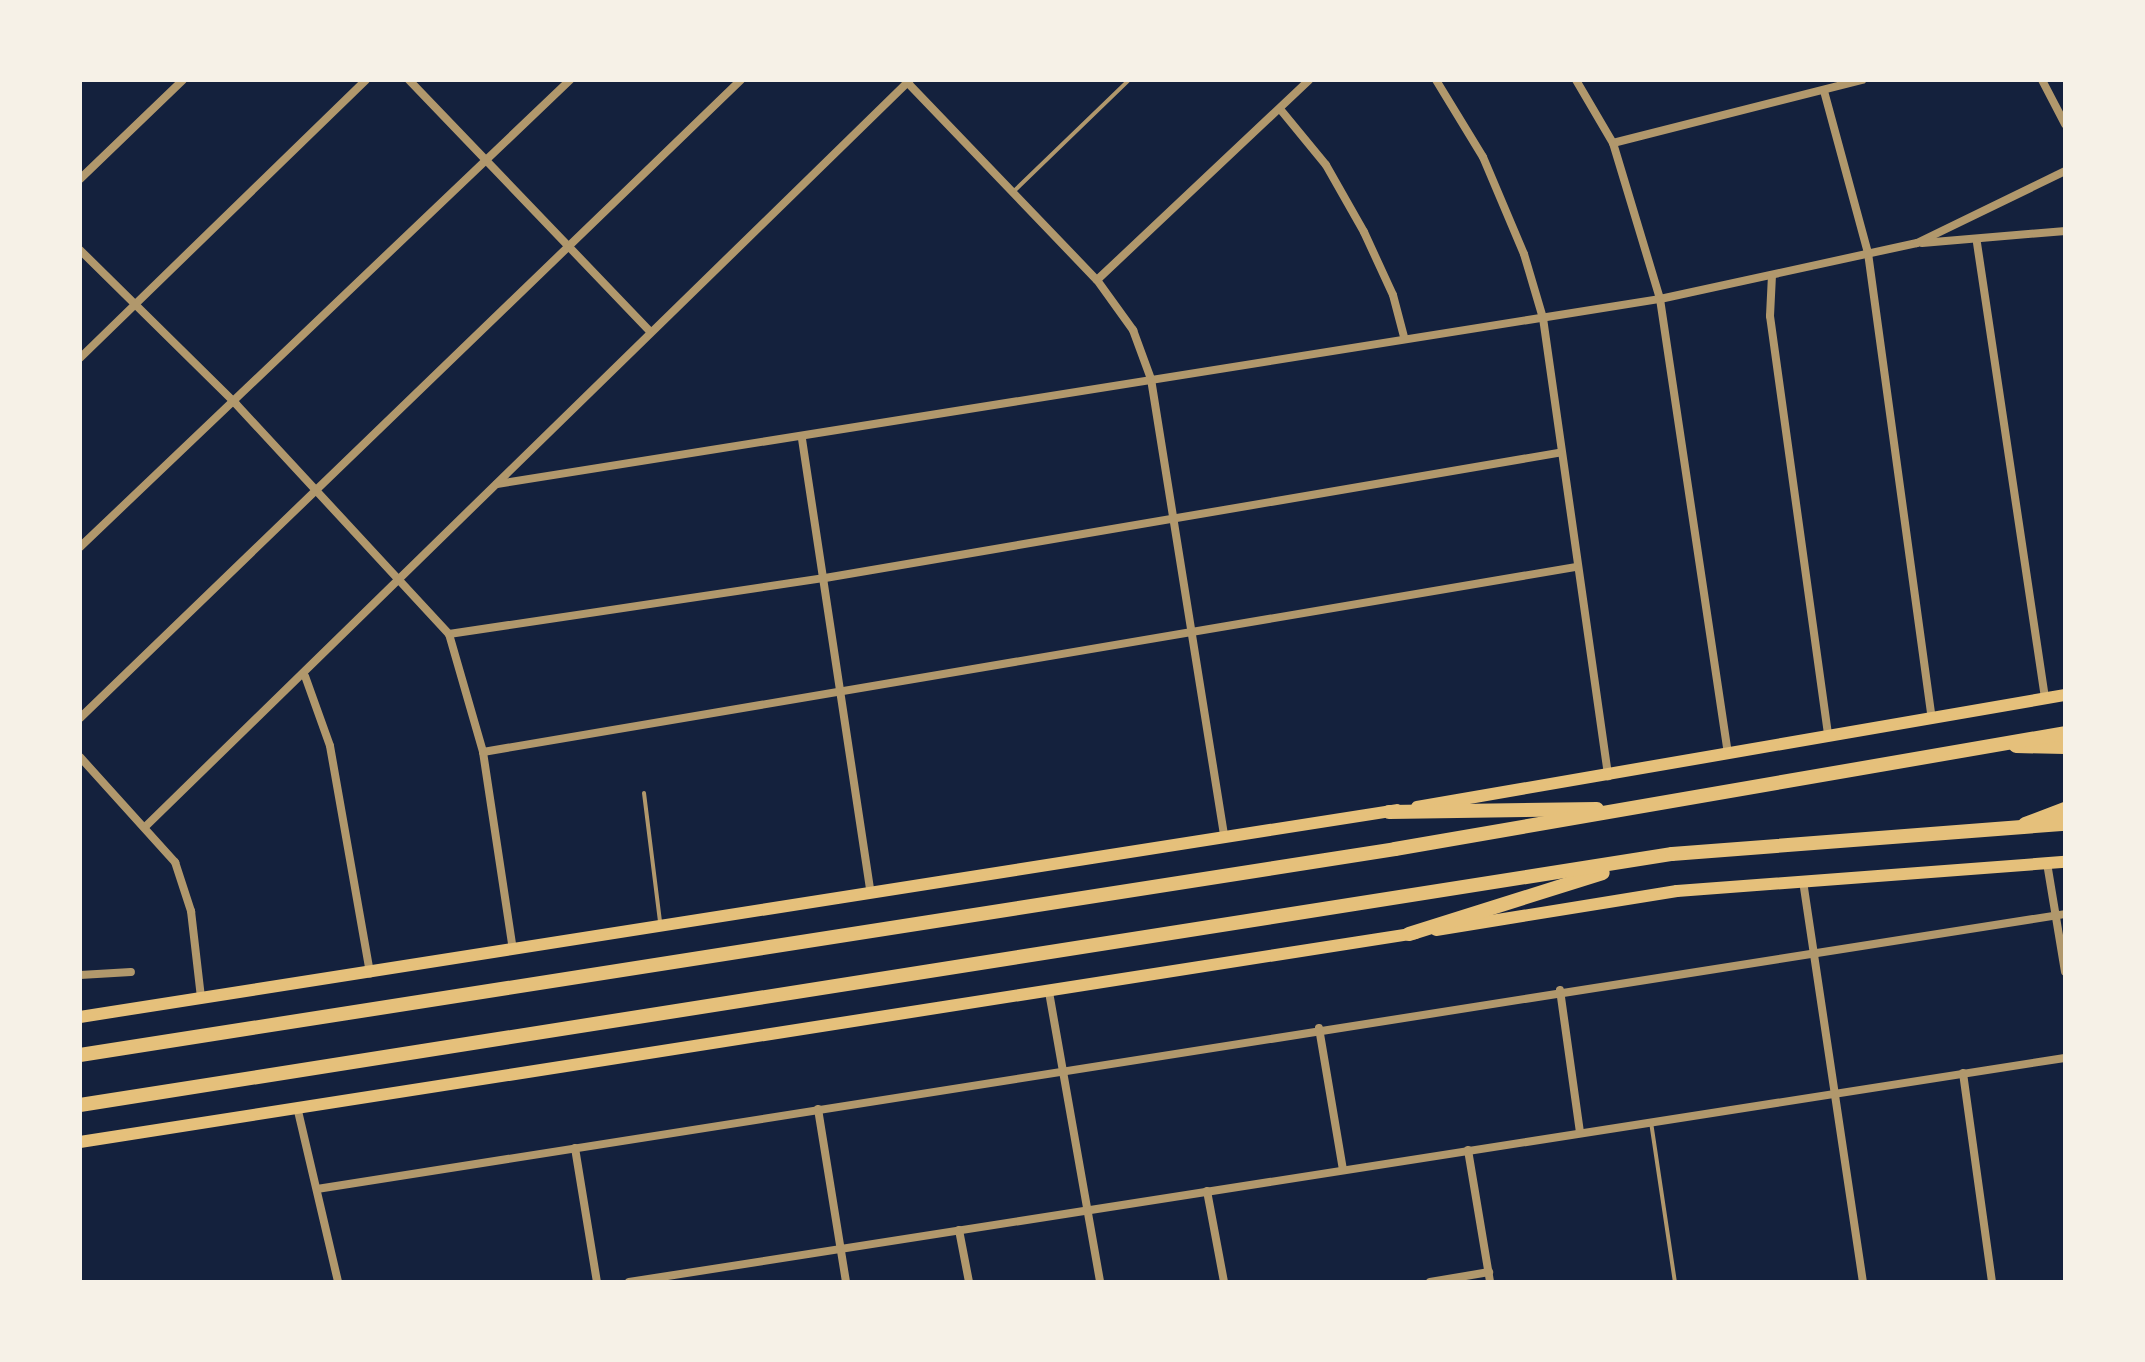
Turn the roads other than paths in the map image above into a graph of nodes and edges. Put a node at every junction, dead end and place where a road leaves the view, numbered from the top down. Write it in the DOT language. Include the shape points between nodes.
graph roads {
  1 [pos="183,80"];
  2 [pos="366,80"];
  3 [pos="409,80"];
  4 [pos="570,80"];
  5 [pos="741,80"];
  6 [pos="1129,80"];
  7 [pos="1309,80"];
  8 [pos="1436,80"];
  9 [pos="1576,80"];
  10 [pos="1862,80"];
  11 [pos="2042,80"];
  12 [pos="907,81"];
  13 [pos="1824,91"];
  14 [pos="1280,108"];
  15 [pos="2065,124"];
  16 [pos="1613,143"];
  17 [pos="487,161"];
  18 [pos="2065,170"];
  19 [pos="80,180"];
  20 [pos="1014,192"];
  21 [pos="2065,231"];
  22 [pos="1917,243"];
  23 [pos="1977,243"];
  24 [pos="569,246"];
  25 [pos="80,250"];
  26 [pos="1868,253"];
  27 [pos="1772,274"];
  28 [pos="1096,280"];
  29 [pos="1660,299"];
  30 [pos="133,306"];
  31 [pos="1543,318"];
  32 [pos="652,332"];
  33 [pos="1404,336"];
  34 [pos="80,358"];
  35 [pos="1151,378"];
  36 [pos="236,404"];
  37 [pos="802,439"];
  38 [pos="1558,453"];
  39 [pos="497,484"];
  40 [pos="317,490"];
  41 [pos="1174,518"];
  42 [pos="80,547"];
  43 [pos="1576,568"];
  44 [pos="825,578"];
  45 [pos="399,579"];
  46 [pos="1190,631"];
  47 [pos="449,634"];
  48 [pos="305,676"];
  49 [pos="838,688"];
  50 [pos="2065,695"];
  51 [pos="2045,698"];
  52 [pos="80,718"];
  53 [pos="1932,718"];
  54 [pos="2065,733"];
  55 [pos="1828,737"];
  56 [pos="2004,744"];
  57 [pos="2065,747"];
  58 [pos="483,752"];
  59 [pos="1728,753"];
  60 [pos="82,764"];
  61 [pos="1608,776"];
  62 [pos="644,793"];
  63 [pos="1643,808"];
  64 [pos="2065,809"];
  65 [pos="1389,812"];
  66 [pos="2065,824"];
  67 [pos="146,827"];
  68 [pos="2015,828"];
  69 [pos="1224,838"];
  70 [pos="1650,858"];
  71 [pos="2065,862"];
  72 [pos="2047,863"];
  73 [pos="1803,881"];
  74 [pos="872,894"];
  75 [pos="2060,915"];
  76 [pos="660,928"];
  77 [pos="1408,934"];
  78 [pos="1814,949"];
  79 [pos="513,951"];
  80 [pos="131,972"];
  81 [pos="2065,972"];
  82 [pos="80,974"];
  83 [pos="370,974"];
  84 [pos="1560,990"];
  85 [pos="1050,992"];
  86 [pos="201,1000"];
  87 [pos="80,1017"];
  88 [pos="1319,1028"];
  89 [pos="80,1055"];
  90 [pos="2065,1058"];
  91 [pos="1063,1069"];
  92 [pos="1963,1072"];
  93 [pos="1835,1093"];
  94 [pos="80,1105"];
  95 [pos="818,1109"];
  96 [pos="298,1111"];
  97 [pos="1651,1122"];
  98 [pos="1580,1133"];
  99 [pos="80,1146"];
  100 [pos="575,1148"];
  101 [pos="1468,1150"];
  102 [pos="1344,1170"];
  103 [pos="317,1189"];
  104 [pos="1207,1191"];
  105 [pos="1087,1210"];
  106 [pos="959,1230"];
  107 [pos="841,1248"];
  108 [pos="720,1268"];
  109 [pos="1489,1277"];
  110 [pos="338,1282"];
  111 [pos="597,1282"];
  112 [pos="629,1282"];
  113 [pos="722,1282"];
  114 [pos="846,1282"];
  115 [pos="969,1282"];
  116 [pos="1100,1282"];
  117 [pos="1224,1282"];
  118 [pos="1430,1282"];
  119 [pos="1675,1282"];
  120 [pos="1863,1282"];
  121 [pos="1992,1282"];
  1 -- 19 [label="street"];
  2 -- 30 [label="street"];
  3 -- 17 [label="street"];
  4 -- 17 [label="street"];
  5 -- 24 [label="street"];
  6 -- 20 [label="lane"];
  7 -- 14 [label="street"];
  8 -- 31 [label="street" via="1483,157"];
  9 -- 16 [label="street"];
  10 -- 13 [label="street"];
  11 -- 15 [label="street"];
  12 -- 20 [label="street"];
  12 -- 32 [label="street"];
  13 -- 16 [label="street"];
  13 -- 26 [label="street"];
  14 -- 28 [label="street"];
  14 -- 33 [label="street" via="1326,165 1364,232 1394,294"];
  16 -- 29 [label="street"];
  17 -- 24 [label="street"];
  17 -- 36 [label="street"];
  18 -- 22 [label="street"];
  20 -- 28 [label="street"];
  21 -- 23 [label="street"];
  22 -- 23 [label="street"];
  22 -- 26 [label="street"];
  23 -- 51 [label="street"];
  24 -- 32 [label="street"];
  24 -- 40 [label="street"];
  25 -- 30 [label="street"];
  26 -- 27 [label="street"];
  26 -- 53 [label="street"];
  27 -- 29 [label="street"];
  27 -- 55 [label="street" via="1770,316"];
  28 -- 35 [label="street" via="1133,330"];
  29 -- 31 [label="street"];
  29 -- 59 [label="street"];
  30 -- 34 [label="street"];
  30 -- 36 [label="street"];
  31 -- 33 [label="street"];
  31 -- 38 [label="street"];
  32 -- 39 [label="street"];
  33 -- 35 [label="street"];
  35 -- 37 [label="street"];
  35 -- 41 [label="street"];
  36 -- 40 [label="street"];
  36 -- 42 [label="street"];
  37 -- 39 [label="street"];
  37 -- 44 [label="street"];
  38 -- 41 [label="street"];
  38 -- 43 [label="street"];
  39 -- 45 [label="street"];
  40 -- 45 [label="street"];
  40 -- 52 [label="street"];
  41 -- 44 [label="street"];
  41 -- 46 [label="street"];
  43 -- 46 [label="street"];
  43 -- 61 [label="street"];
  44 -- 47 [label="street"];
  44 -- 49 [label="street"];
  45 -- 47 [label="street"];
  45 -- 48 [label="street"];
  46 -- 49 [label="street"];
  46 -- 69 [label="street"];
  47 -- 58 [label="street"];
  48 -- 67 [label="street"];
  48 -- 83 [label="street" via="330,746"];
  49 -- 58 [label="street"];
  49 -- 74 [label="street"];
  50 -- 51 [label="main road"];
  51 -- 53 [label="main road"];
  53 -- 55 [label="main road"];
  54 -- 56 [label="highway"];
  55 -- 59 [label="main road"];
  56 -- 57 [label="highway"];
  56 -- 63 [label="highway"];
  58 -- 79 [label="street"];
  59 -- 61 [label="main road"];
  60 -- 67 [label="street"];
  61 -- 65 [label="main road"];
  62 -- 76 [label="lane"];
  63 -- 65 [label="highway"];
  63 -- 89 [label="highway"];
  64 -- 68 [label="highway"];
  65 -- 69 [label="main road"];
  66 -- 68 [label="highway"];
  67 -- 86 [label="street" via="175,862 190,911"];
  68 -- 70 [label="highway"];
  69 -- 74 [label="main road"];
  70 -- 77 [label="highway"];
  70 -- 94 [label="highway"];
  71 -- 72 [label="main road"];
  72 -- 73 [label="main road"];
  72 -- 75 [label="street"];
  73 -- 77 [label="main road" via="1678,890"];
  73 -- 78 [label="street"];
  74 -- 76 [label="main road"];
  75 -- 78 [label="street"];
  75 -- 81 [label="street"];
  76 -- 79 [label="main road"];
  77 -- 85 [label="main road"];
  78 -- 84 [label="street"];
  78 -- 93 [label="street"];
  79 -- 83 [label="main road"];
  80 -- 82 [label="street"];
  83 -- 86 [label="main road"];
  84 -- 88 [label="street"];
  84 -- 98 [label="street"];
  85 -- 91 [label="street"];
  85 -- 96 [label="main road"];
  86 -- 87 [label="main road"];
  88 -- 91 [label="street"];
  88 -- 102 [label="street"];
  90 -- 92 [label="street"];
  91 -- 95 [label="street"];
  91 -- 105 [label="street"];
  92 -- 93 [label="street"];
  92 -- 121 [label="street"];
  93 -- 97 [label="street"];
  93 -- 120 [label="street"];
  95 -- 100 [label="street"];
  95 -- 107 [label="street"];
  96 -- 99 [label="main road"];
  96 -- 103 [label="street"];
  97 -- 98 [label="street"];
  97 -- 119 [label="lane"];
  98 -- 101 [label="street"];
  100 -- 103 [label="street"];
  100 -- 111 [label="street"];
  101 -- 102 [label="street"];
  101 -- 109 [label="street"];
  102 -- 104 [label="street"];
  103 -- 110 [label="street"];
  104 -- 105 [label="street"];
  104 -- 117 [label="street"];
  105 -- 106 [label="street"];
  105 -- 116 [label="street"];
  106 -- 107 [label="street"];
  106 -- 115 [label="street"];
  107 -- 108 [label="street"];
  107 -- 114 [label="street"];
  108 -- 112 [label="street"];
  108 -- 113 [label="street"];
  109 -- 118 [label="street"];
}
